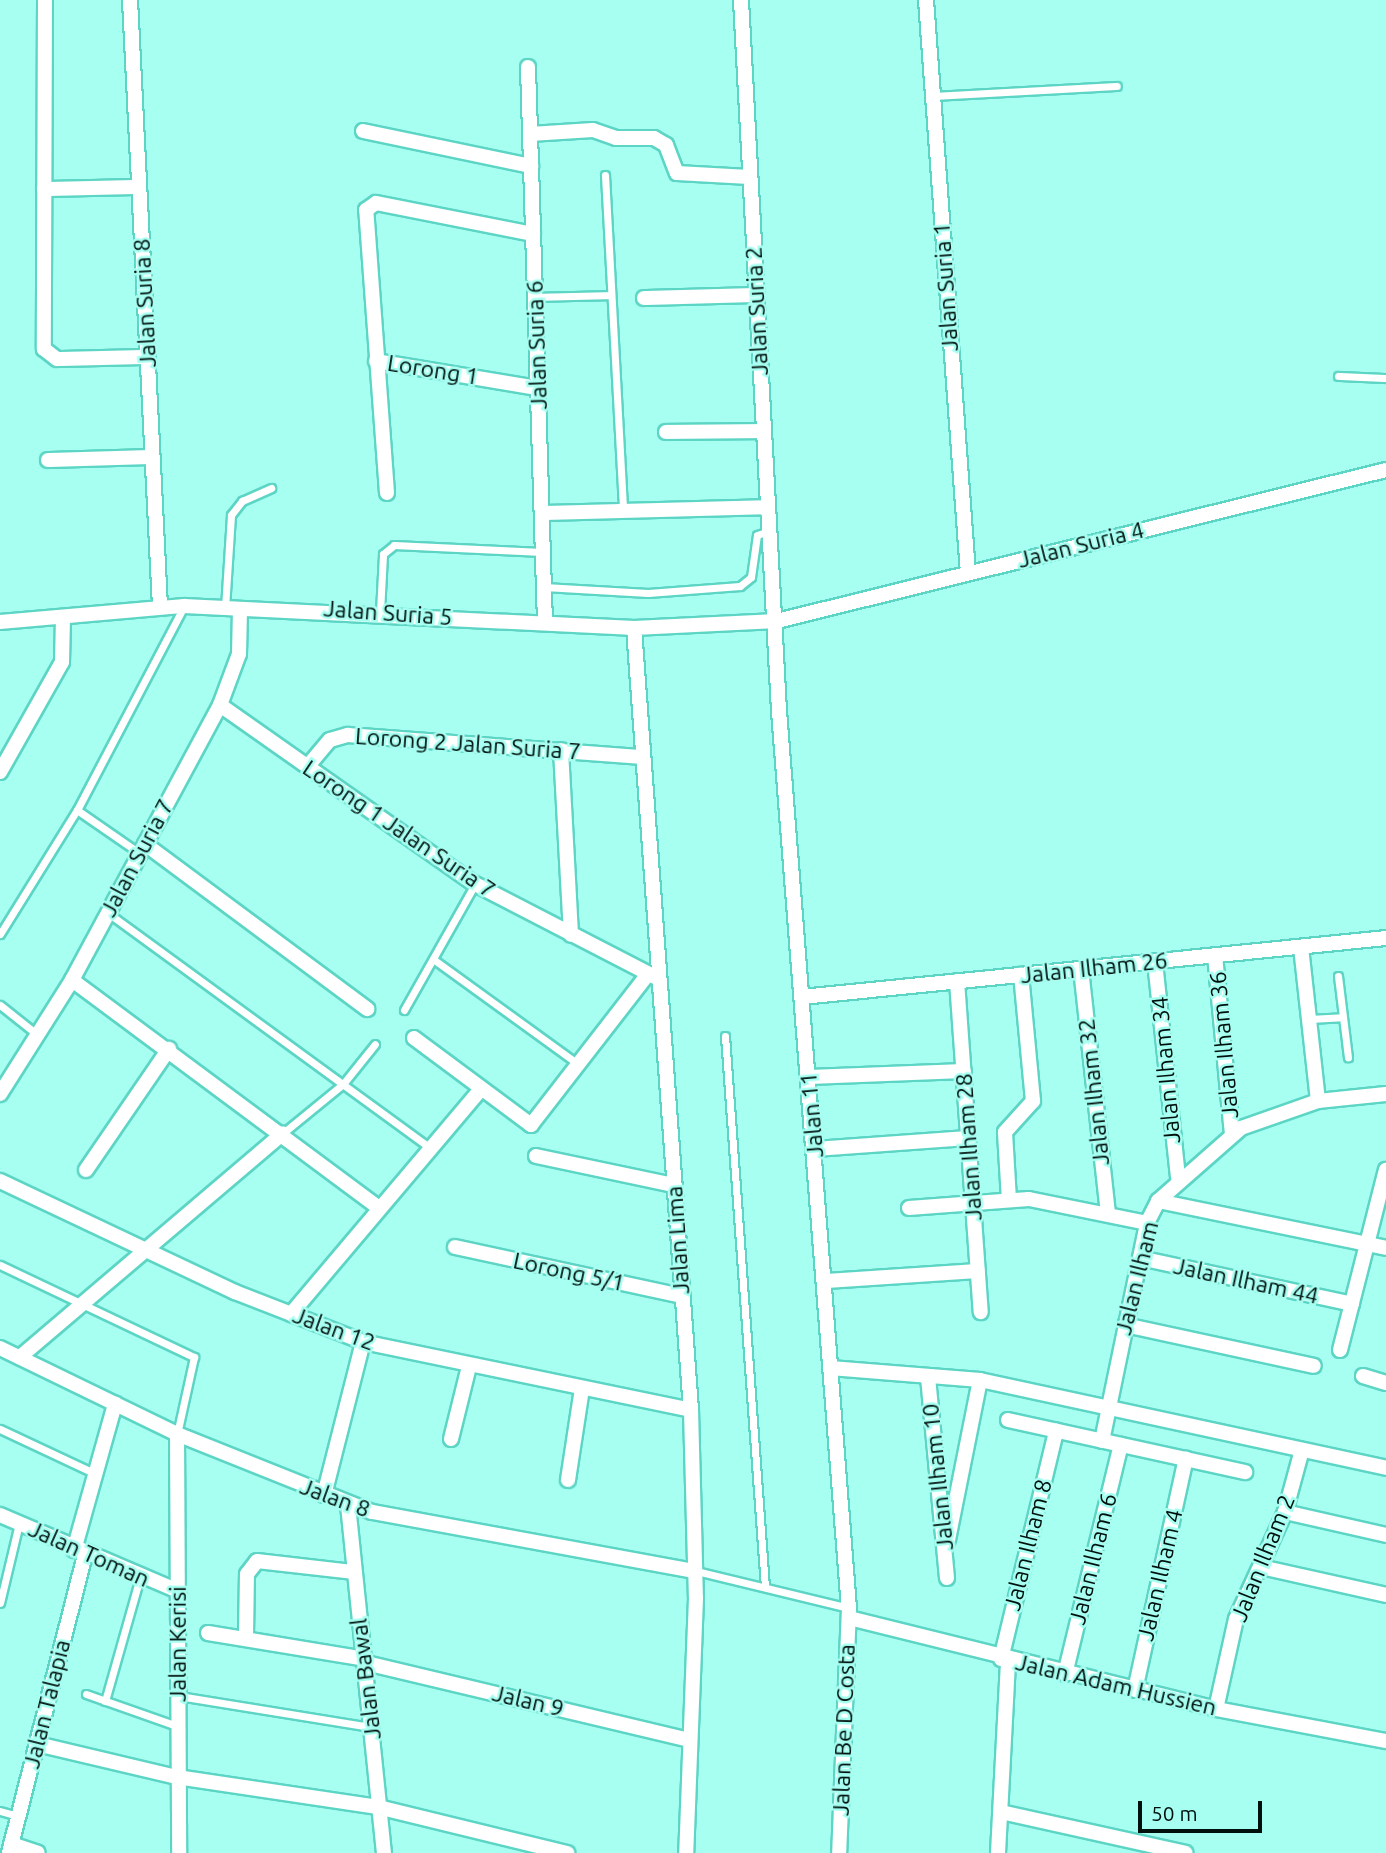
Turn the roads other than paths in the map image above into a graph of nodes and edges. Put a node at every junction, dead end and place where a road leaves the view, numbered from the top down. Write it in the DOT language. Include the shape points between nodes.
graph roads {
  1 [pos="44,0"];
  2 [pos="130,0"];
  3 [pos="741,0"];
  4 [pos="926,0"];
  5 [pos="528,67"];
  6 [pos="1116,86"];
  7 [pos="931,96"];
  8 [pos="363,131"];
  9 [pos="530,134"];
  10 [pos="531,166"];
  11 [pos="605,175"];
  12 [pos="749,177"];
  13 [pos="139,187"];
  14 [pos="44,189"];
  15 [pos="533,234"];
  16 [pos="611,295"];
  17 [pos="757,295"];
  18 [pos="535,297"];
  19 [pos="643,298"];
  20 [pos="147,358"];
  21 [pos="376,361"];
  22 [pos="1338,376"];
  23 [pos="1386,378"];
  24 [pos="538,388"];
  25 [pos="763,431"];
  26 [pos="667,432"];
  27 [pos="152,457"];
  28 [pos="48,460"];
  29 [pos="1386,470"];
  30 [pos="271,488"];
  31 [pos="387,493"];
  32 [pos="767,507"];
  33 [pos="622,511"];
  34 [pos="542,513"];
  35 [pos="769,531"];
  36 [pos="543,552"];
  37 [pos="968,573"];
  38 [pos="544,587"];
  39 [pos="184,606"];
  40 [pos="160,607"];
  41 [pos="225,609"];
  42 [pos="240,610"];
  43 [pos="380,612"];
  44 [pos="63,617"];
  45 [pos="777,621"];
  46 [pos="0,622"];
  47 [pos="545,623"];
  48 [pos="634,628"];
  49 [pos="220,705"];
  50 [pos="561,750"];
  51 [pos="642,757"];
  52 [pos="307,767"];
  53 [pos="0,772"];
  54 [pos="77,810"];
  55 [pos="142,849"];
  56 [pos="475,884"];
  57 [pos="108,913"];
  58 [pos="0,933"];
  59 [pos="572,934"];
  60 [pos="1386,938"];
  61 [pos="1301,947"];
  62 [pos="1215,955"];
  63 [pos="433,959"];
  64 [pos="1155,961"];
  65 [pos="1081,969"];
  66 [pos="1021,975"];
  67 [pos="654,976"];
  68 [pos="1339,976"];
  69 [pos="72,979"];
  70 [pos="957,981"];
  71 [pos="802,998"];
  72 [pos="0,1005"];
  73 [pos="368,1009"];
  74 [pos="404,1010"];
  75 [pos="1342,1017"];
  76 [pos="1309,1019"];
  77 [pos="40,1036"];
  78 [pos="724,1036"];
  79 [pos="414,1038"];
  80 [pos="375,1044"];
  81 [pos="169,1049"];
  82 [pos="1348,1057"];
  83 [pos="578,1065"];
  84 [pos="964,1071"];
  85 [pos="809,1077"];
  86 [pos="342,1084"];
  87 [pos="481,1089"];
  88 [pos="0,1094"];
  89 [pos="1386,1094"];
  90 [pos="1318,1101"];
  91 [pos="283,1133"];
  92 [pos="1232,1134"];
  93 [pos="968,1138"];
  94 [pos="430,1148"];
  95 [pos="815,1149"];
  96 [pos="536,1156"];
  97 [pos="86,1170"];
  98 [pos="1386,1170"];
  99 [pos="1178,1178"];
  100 [pos="2,1185"];
  101 [pos="674,1185"];
  102 [pos="1009,1200"];
  103 [pos="1158,1201"];
  104 [pos="974,1206"];
  105 [pos="378,1207"];
  106 [pos="909,1208"];
  107 [pos="1108,1214"];
  108 [pos="1147,1223"];
  109 [pos="1367,1244"];
  110 [pos="455,1247"];
  111 [pos="1386,1248"];
  112 [pos="144,1250"];
  113 [pos="1140,1258"];
  114 [pos="0,1265"];
  115 [pos="978,1271"];
  116 [pos="826,1281"];
  117 [pos="682,1296"];
  118 [pos="79,1304"];
  119 [pos="1352,1304"];
  120 [pos="981,1312"];
  121 [pos="291,1314"];
  122 [pos="1125,1325"];
  123 [pos="363,1342"];
  124 [pos="0,1348"];
  125 [pos="1340,1350"];
  126 [pos="20,1357"];
  127 [pos="469,1366"];
  128 [pos="1314,1366"];
  129 [pos="831,1368"];
  130 [pos="1363,1376"];
  131 [pos="928,1377"];
  132 [pos="980,1380"];
  133 [pos="1386,1383"];
  134 [pos="582,1388"];
  135 [pos="115,1404"];
  136 [pos="1108,1406"];
  137 [pos="691,1410"];
  138 [pos="1008,1420"];
  139 [pos="0,1429"];
  140 [pos="1056,1431"];
  141 [pos="177,1434"];
  142 [pos="451,1439"];
  143 [pos="1102,1441"];
  144 [pos="1121,1445"];
  145 [pos="1302,1450"];
  146 [pos="1186,1460"];
  147 [pos="1386,1468"];
  148 [pos="1245,1472"];
  149 [pos="96,1474"];
  150 [pos="568,1480"];
  151 [pos="324,1495"];
  152 [pos="348,1504"];
  153 [pos="1285,1512"];
  154 [pos="0,1515"];
  155 [pos="19,1523"];
  156 [pos="1386,1535"];
  157 [pos="79,1552"];
  158 [pos="946,1552"];
  159 [pos="1261,1567"];
  160 [pos="695,1571"];
  161 [pos="354,1572"];
  162 [pos="140,1577"];
  163 [pos="947,1577"];
  164 [pos="765,1587"];
  165 [pos="178,1591"];
  166 [pos="1386,1595"];
  167 [pos="0,1603"];
  168 [pos="849,1613"];
  169 [pos="208,1633"];
  170 [pos="246,1636"];
  171 [pos="1004,1660"];
  172 [pos="365,1661"];
  173 [pos="1065,1674"];
  174 [pos="1135,1690"];
  175 [pos="86,1694"];
  176 [pos="178,1695"];
  177 [pos="105,1702"];
  178 [pos="1216,1709"];
  179 [pos="178,1727"];
  180 [pos="373,1727"];
  181 [pos="690,1740"];
  182 [pos="1386,1741"];
  183 [pos="37,1744"];
  184 [pos="177,1777"];
  185 [pos="379,1807"];
  186 [pos="0,1811"];
  187 [pos="1001,1812"];
  188 [pos="19,1816"];
  189 [pos="10,1848"];
  190 [pos="38,1853"];
  191 [pos="178,1853"];
  192 [pos="384,1853"];
  193 [pos="567,1853"];
  194 [pos="686,1853"];
  195 [pos="839,1853"];
  196 [pos="998,1853"];
  197 [pos="1186,1853"];
  1 -- 14 [label="street"];
  2 -- 13 [label="street, Jalan Suria 8"];
  3 -- 12 [label="street, Jalan Suria 2"];
  4 -- 7 [label="street, Jalan Suria 1"];
  5 -- 9 [label="street, Jalan Suria 6"];
  6 -- 7 [label="lane"];
  7 -- 37 [label="street, Jalan Suria 1"];
  8 -- 10 [label="street"];
  9 -- 10 [label="street, Jalan Suria 6"];
  9 -- 12 [label="street" via="593,130 616,138 654,138 666,145 677,173"];
  10 -- 15 [label="street, Jalan Suria 6"];
  11 -- 16 [label="lane"];
  12 -- 17 [label="street, Jalan Suria 2"];
  13 -- 14 [label="street"];
  13 -- 20 [label="street, Jalan Suria 8"];
  14 -- 20 [label="street" via="48,356"];
  15 -- 18 [label="street, Jalan Suria 6"];
  15 -- 21 [label="street" via="376,203 366,210"];
  16 -- 18 [label="lane"];
  16 -- 33 [label="lane"];
  17 -- 19 [label="street"];
  17 -- 25 [label="street, Jalan Suria 2"];
  18 -- 24 [label="street, Jalan Suria 6"];
  20 -- 27 [label="street, Jalan Suria 8"];
  21 -- 24 [label="street, Lorong 1"];
  21 -- 31 [label="street, Lorong 1"];
  22 -- 23 [label="lane"];
  24 -- 34 [label="street, Jalan Suria 6"];
  25 -- 26 [label="street"];
  25 -- 32 [label="street, Jalan Suria 2"];
  27 -- 28 [label="street"];
  27 -- 40 [label="street, Jalan Suria 8"];
  29 -- 37 [label="street, Jalan Suria 4"];
  30 -- 41 [label="lane" via="242,501 231,515"];
  32 -- 33 [label="street"];
  32 -- 35 [label="street, Jalan Suria 2"];
  33 -- 34 [label="street"];
  34 -- 36 [label="street, Jalan Suria 6"];
  35 -- 38 [label="lane" via="757,535 751,576 740,586 648,593"];
  35 -- 45 [label="street, Jalan Suria 2"];
  36 -- 38 [label="street, Jalan Suria 6"];
  36 -- 43 [label="lane" via="394,545 383,554"];
  37 -- 45 [label="street, Jalan Suria 4"];
  38 -- 47 [label="street, Jalan Suria 6"];
  39 -- 40 [label="street, Jalan Suria 5"];
  39 -- 41 [label="street, Jalan Suria 5"];
  39 -- 54 [label="lane"];
  40 -- 44 [label="street, Jalan Suria 5"];
  41 -- 42 [label="street, Jalan Suria 5"];
  42 -- 43 [label="street, Jalan Suria 5"];
  42 -- 49 [label="street, Jalan Suria 7" via="239,654"];
  43 -- 47 [label="street, Jalan Suria 5"];
  44 -- 46 [label="street, Jalan Suria 5"];
  44 -- 53 [label="street" via="62,662"];
  45 -- 48 [label="street, Jalan Suria 5"];
  45 -- 71 [label="street, Jalan 11"];
  47 -- 48 [label="street, Jalan Suria 5"];
  48 -- 51 [label="street, Jalan Lima"];
  49 -- 52 [label="street, Lorong 1 Jalan Suria 7"];
  49 -- 55 [label="street, Jalan Suria 7"];
  50 -- 51 [label="street, Lorong 2 Jalan Suria 7"];
  50 -- 52 [label="street, Lorong 2 Jalan Suria 7" via="348,735 330,740"];
  50 -- 59 [label="street"];
  51 -- 67 [label="street, Jalan Lima"];
  52 -- 56 [label="street, Lorong 1 Jalan Suria 7"];
  54 -- 55 [label="lane"];
  54 -- 58 [label="lane"];
  55 -- 57 [label="street, Jalan Suria 7"];
  55 -- 73 [label="street"];
  56 -- 59 [label="street, Lorong 1 Jalan Suria 7"];
  56 -- 63 [label="lane"];
  57 -- 69 [label="street, Jalan Suria 7"];
  57 -- 86 [label="lane"];
  59 -- 67 [label="street, Lorong 1 Jalan Suria 7"];
  60 -- 61 [label="street, Jalan Ilham 26"];
  61 -- 62 [label="street, Jalan Ilham 26"];
  61 -- 76 [label="street"];
  62 -- 64 [label="street, Jalan Ilham 26"];
  62 -- 92 [label="street, Jalan Ilham 36"];
  63 -- 74 [label="lane"];
  63 -- 83 [label="lane"];
  64 -- 65 [label="street, Jalan Ilham 26"];
  64 -- 99 [label="street, Jalan Ilham 34"];
  65 -- 66 [label="street, Jalan Ilham 26"];
  65 -- 107 [label="street, Jalan Ilham 32"];
  66 -- 70 [label="street, Jalan Ilham 26"];
  66 -- 102 [label="street" via="1033,1101 1005,1132"];
  67 -- 83 [label="street"];
  67 -- 101 [label="street, Jalan Lima"];
  68 -- 75 [label="lane"];
  69 -- 77 [label="street, Jalan Suria 7"];
  69 -- 81 [label="street"];
  70 -- 71 [label="street, Jalan Ilham 26"];
  70 -- 84 [label="street, Jalan Ilham 28"];
  71 -- 85 [label="street, Jalan 11"];
  72 -- 77 [label="lane"];
  75 -- 76 [label="lane"];
  75 -- 82 [label="lane"];
  76 -- 90 [label="street"];
  77 -- 88 [label="street, Jalan Suria 7"];
  78 -- 164 [label="lane"];
  79 -- 87 [label="street"];
  80 -- 86 [label="lane"];
  81 -- 91 [label="street"];
  81 -- 97 [label="street"];
  83 -- 87 [label="street" via="531,1125"];
  84 -- 85 [label="street"];
  84 -- 93 [label="street, Jalan Ilham 28"];
  85 -- 95 [label="street, Jalan 11"];
  86 -- 91 [label="lane"];
  86 -- 94 [label="lane"];
  87 -- 94 [label="street"];
  89 -- 90 [label="street, Jalan Ilham"];
  90 -- 92 [label="street, Jalan Ilham"];
  91 -- 105 [label="street"];
  91 -- 112 [label="street"];
  92 -- 99 [label="street, Jalan Ilham"];
  93 -- 95 [label="street"];
  93 -- 104 [label="street, Jalan Ilham 28"];
  94 -- 105 [label="street"];
  95 -- 116 [label="street, Jalan 11"];
  96 -- 101 [label="street"];
  98 -- 109 [label="street"];
  99 -- 103 [label="street, Jalan Ilham"];
  100 -- 112 [label="street, Jalan 12"];
  101 -- 117 [label="street, Jalan Lima"];
  102 -- 104 [label="street"];
  102 -- 107 [label="street" via="1052,1201"];
  103 -- 108 [label="street, Jalan Ilham"];
  103 -- 109 [label="street"];
  104 -- 106 [label="street"];
  104 -- 115 [label="street, Jalan Ilham 28"];
  105 -- 121 [label="street"];
  107 -- 108 [label="street"];
  108 -- 113 [label="street, Jalan Ilham"];
  109 -- 111 [label="street"];
  109 -- 119 [label="street"];
  110 -- 117 [label="street, Lorong 5/1"];
  112 -- 118 [label="street"];
  112 -- 121 [label="street, Jalan 12"];
  113 -- 119 [label="street, Jalan Ilham 44"];
  113 -- 122 [label="street, Jalan Ilham"];
  114 -- 118 [label="lane"];
  115 -- 116 [label="street"];
  115 -- 120 [label="street, Jalan Ilham 28"];
  116 -- 129 [label="street, Jalan 11"];
  117 -- 137 [label="street, Jalan Lima"];
  118 -- 126 [label="street"];
  118 -- 141 [label="lane" via="194,1357"];
  119 -- 125 [label="street"];
  121 -- 123 [label="street, Jalan 12"];
  122 -- 128 [label="street"];
  122 -- 136 [label="street, Jalan Ilham"];
  123 -- 127 [label="street, Jalan 12"];
  123 -- 151 [label="street"];
  124 -- 126 [label="street, Jalan 8"];
  126 -- 135 [label="street, Jalan 8"];
  127 -- 134 [label="street, Jalan 12"];
  127 -- 142 [label="street"];
  129 -- 131 [label="street"];
  129 -- 168 [label="street, Jalan 11"];
  130 -- 133 [label="street"];
  131 -- 132 [label="street"];
  131 -- 158 [label="street, Jalan Ilham 10"];
  132 -- 136 [label="street"];
  132 -- 158 [label="street"];
  134 -- 137 [label="street, Jalan 12"];
  134 -- 150 [label="street"];
  135 -- 141 [label="street, Jalan 8"];
  135 -- 149 [label="street, Jalan Talapia"];
  136 -- 143 [label="street, Jalan Ilham"];
  136 -- 145 [label="street"];
  137 -- 160 [label="street, Jalan Lima"];
  138 -- 140 [label="street"];
  139 -- 149 [label="lane"];
  140 -- 143 [label="street"];
  140 -- 171 [label="street, Jalan Ilham 8"];
  141 -- 151 [label="street, Jalan 8"];
  141 -- 165 [label="street, Jalan Kerisi"];
  143 -- 144 [label="street"];
  144 -- 146 [label="street"];
  144 -- 173 [label="street, Jalan Ilham 6"];
  145 -- 147 [label="street"];
  145 -- 153 [label="street, Jalan Ilham 2"];
  146 -- 148 [label="street"];
  146 -- 174 [label="street, Jalan Ilham 4"];
  149 -- 157 [label="street, Jalan Talapia"];
  151 -- 152 [label="street, Jalan 8"];
  152 -- 160 [label="street, Jalan 8"];
  152 -- 161 [label="street, Jalan Bawal"];
  153 -- 156 [label="street"];
  153 -- 159 [label="street, Jalan Ilham 2"];
  154 -- 155 [label="street, Jalan Toman"];
  155 -- 157 [label="street, Jalan Toman"];
  155 -- 167 [label="lane"];
  157 -- 162 [label="street, Jalan Toman"];
  157 -- 183 [label="street, Jalan Talapia"];
  158 -- 163 [label="street, Jalan Ilham 10"];
  159 -- 166 [label="street"];
  159 -- 178 [label="street, Jalan Ilham 2" via="1236,1619"];
  160 -- 164 [label="lane"];
  160 -- 181 [label="street, Jalan Lima"];
  161 -- 170 [label="street" via="257,1560 247,1574"];
  161 -- 172 [label="street, Jalan Bawal"];
  162 -- 165 [label="street, Jalan Toman"];
  162 -- 177 [label="lane"];
  164 -- 168 [label="lane"];
  165 -- 176 [label="street, Jalan Kerisi"];
  168 -- 171 [label="street, Jalan Adam Hussien"];
  168 -- 195 [label="street, Jalan Be D Costa"];
  169 -- 170 [label="street, Jalan 9"];
  170 -- 172 [label="street, Jalan 9"];
  171 -- 173 [label="street, Jalan Adam Hussien"];
  171 -- 187 [label="street, Jalan Ilham 8"];
  172 -- 180 [label="street, Jalan Bawal"];
  172 -- 181 [label="street, Jalan 9"];
  173 -- 174 [label="street, Jalan Adam Hussien"];
  174 -- 178 [label="street, Jalan Adam Hussien"];
  175 -- 177 [label="lane"];
  176 -- 179 [label="street, Jalan Kerisi"];
  176 -- 180 [label="lane"];
  177 -- 179 [label="lane"];
  178 -- 182 [label="street, Jalan Adam Hussien"];
  179 -- 184 [label="street, Jalan Kerisi"];
  180 -- 185 [label="street, Jalan Bawal"];
  181 -- 194 [label="street, Jalan Lima"];
  183 -- 184 [label="street"];
  183 -- 188 [label="street, Jalan Talapia"];
  184 -- 185 [label="street"];
  184 -- 191 [label="street, Jalan Kerisi"];
  185 -- 192 [label="street, Jalan Bawal"];
  185 -- 193 [label="street"];
  186 -- 188 [label="lane"];
  187 -- 196 [label="street, Jalan Ilham 8"];
  187 -- 197 [label="street"];
  188 -- 189 [label="street, Jalan Talapia"];
  189 -- 190 [label="street"];
}
